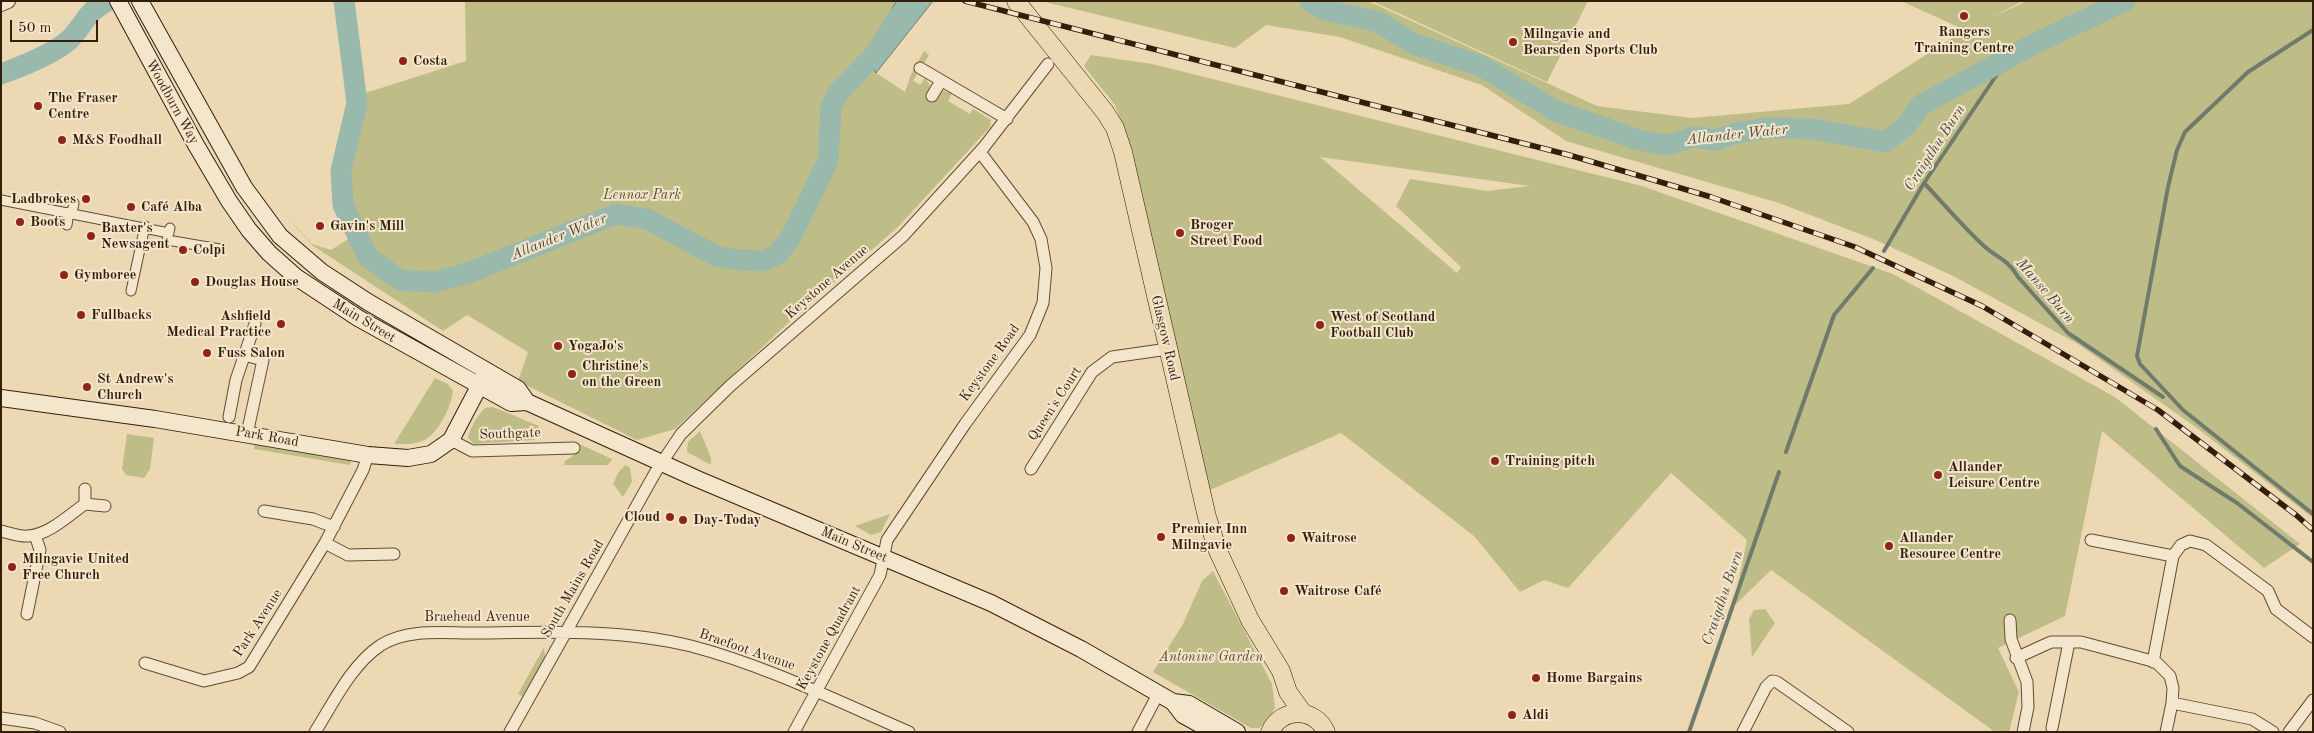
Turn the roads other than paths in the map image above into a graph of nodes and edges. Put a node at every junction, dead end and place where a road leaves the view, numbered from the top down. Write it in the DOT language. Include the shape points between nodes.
graph roads {
  1 [pos="8,1"];
  2 [pos="1016,1"];
  3 [pos="141,3"];
  4 [pos="1,4"];
  5 [pos="122,8"];
  6 [pos="1048,64"];
  7 [pos="920,68"];
  8 [pos="941,81"];
  9 [pos="932,96"];
  10 [pos="1007,119"];
  11 [pos="980,152"];
  12 [pos="244,188"];
  13 [pos="1,200"];
  14 [pos="229,201"];
  15 [pos="74,203"];
  16 [pos="71,213"];
  17 [pos="67,225"];
  18 [pos="145,226"];
  19 [pos="220,249"];
  20 [pos="131,292"];
  21 [pos="255,324"];
  22 [pos="1168,350"];
  23 [pos="244,355"];
  24 [pos="487,371"];
  25 [pos="479,386"];
  26 [pos="1,398"];
  27 [pos="527,402"];
  28 [pos="228,417"];
  29 [pos="247,434"];
  30 [pos="450,440"];
  31 [pos="574,448"];
  32 [pos="368,455"];
  33 [pos="662,462"];
  34 [pos="1031,469"];
  35 [pos="85,489"];
  36 [pos="85,504"];
  37 [pos="105,506"];
  38 [pos="264,511"];
  39 [pos="334,527"];
  40 [pos="1,532"];
  41 [pos="35,535"];
  42 [pos="2091,540"];
  43 [pos="325,543"];
  44 [pos="394,554"];
  45 [pos="2173,556"];
  46 [pos="884,557"];
  47 [pos="27,614"];
  48 [pos="2010,620"];
  49 [pos="565,632"];
  50 [pos="2313,637"];
  51 [pos="2069,642"];
  52 [pos="2016,658"];
  53 [pos="2153,662"];
  54 [pos="145,663"];
  55 [pos="1288,692"];
  56 [pos="817,693"];
  57 [pos="1158,694"];
  58 [pos="2313,700"];
  59 [pos="1174,702"];
  60 [pos="2172,703"];
  61 [pos="1303,713"];
  62 [pos="1,718"];
  63 [pos="1282,718"];
  64 [pos="2052,728"];
  65 [pos="60,732"];
  66 [pos="316,732"];
  67 [pos="510,732"];
  68 [pos="794,732"];
  69 [pos="909,732"];
  70 [pos="1138,732"];
  71 [pos="1214,732"];
  72 [pos="1237,732"];
  73 [pos="1270,732"];
  74 [pos="1326,732"];
  75 [pos="1743,732"];
  76 [pos="1848,732"];
  77 [pos="2023,732"];
  78 [pos="2166,732"];
  79 [pos="2273,732"];
  80 [pos="2290,732"];
  1 -- 4 [label="street"];
  2 -- 22 [label="main road, Glasgow Road" via="1115,128"];
  3 -- 12 [label="main road, Woodburn Way"];
  5 -- 14 [label="main road, Woodburn Way"];
  6 -- 10 [label="street, Keystone Avenue"];
  7 -- 8 [label="street"];
  8 -- 9 [label="street"];
  8 -- 10 [label="street"];
  10 -- 11 [label="street, Keystone Avenue"];
  11 -- 33 [label="street, Keystone Avenue" via="903,236 730,386 681,434"];
  11 -- 46 [label="street, Keystone Road" via="1033,222 1041,239 1046,268 1043,303 1030,335 964,424 887,540"];
  12 -- 24 [label="main road, Main Street" via="266,220 308,262 368,302"];
  13 -- 16 [label="street"];
  14 -- 25 [label="main road, Main Street" via="256,238 296,277 358,318"];
  15 -- 16 [label="street"];
  16 -- 17 [label="street"];
  16 -- 18 [label="street"];
  18 -- 19 [label="street" via="169,230 167,240"];
  18 -- 20 [label="street"];
  21 -- 23 [label="street"];
  22 -- 34 [label="street, Queen's Court" via="1112,357 1092,372"];
  22 -- 55 [label="main road, Glasgow Road" via="1192,457 1218,551 1250,620 1281,672"];
  23 -- 28 [label="street"];
  23 -- 29 [label="street" via="263,360"];
  24 -- 25 [label="main road, Park Road"];
  24 -- 27 [label="main road, Main Street" via="518,389"];
  25 -- 27 [label="main road, Main Street" via="511,402"];
  25 -- 30 [label="main road, Park Road"];
  26 -- 29 [label="main road, Park Road"];
  27 -- 33 [label="main road, Main Street"];
  29 -- 32 [label="main road, Park Road"];
  30 -- 31 [label="street, Southgate" via="472,451"];
  30 -- 32 [label="main road, Park Road" via="431,454 419,457"];
  32 -- 39 [label="street, Park Avenue"];
  33 -- 46 [label="main road, Main Street"];
  33 -- 49 [label="street, South Mains Road"];
  35 -- 36 [label="street"];
  36 -- 37 [label="street"];
  36 -- 41 [label="street"];
  38 -- 39 [label="street" via="313,519"];
  39 -- 43 [label="street, Park Avenue"];
  40 -- 41 [label="street"];
  41 -- 47 [label="street" via="40,550"];
  42 -- 45 [label="street"];
  43 -- 44 [label="street" via="348,555"];
  43 -- 54 [label="street, Park Avenue" via="266,642 244,671 198,680"];
  45 -- 50 [label="street" via="2181,545 2190,541 2206,545 2268,591 2276,609"];
  45 -- 53 [label="street"];
  46 -- 56 [label="street, Keystone Quadrant" via="880,575"];
  46 -- 57 [label="main road, Main Street" via="991,603 1081,649"];
  48 -- 52 [label="street"];
  49 -- 56 [label="street, Braefoot Avenue" via="638,636 690,646 756,666"];
  49 -- 66 [label="street, Braehead Avenue" via="418,632 382,645 355,668"];
  49 -- 67 [label="street, South Mains Road"];
  51 -- 52 [label="street" via="2051,642"];
  51 -- 53 [label="street" via="2081,642"];
  51 -- 64 [label="street"];
  52 -- 77 [label="street" via="2027,682 2028,706"];
  53 -- 60 [label="street" via="2170,676"];
  55 -- 61 [label="main road, Glasgow Road"];
  55 -- 63 [label="main road"];
  56 -- 68 [label="street, Keystone Quadrant"];
  56 -- 69 [label="street, Braefoot Avenue"];
  57 -- 59 [label="main road, Main Street"];
  57 -- 70 [label="street"];
  58 -- 80 [label="street"];
  59 -- 71 [label="main road, Main Street" via="1183,714"];
  59 -- 72 [label="main road, Main Street" via="1189,704"];
  60 -- 78 [label="street"];
  60 -- 79 [label="street" via="2252,720"];
  61 -- 63 [label="main road" via="1288,714"];
  61 -- 74 [label="main road, Glasgow Road" via="1317,720"];
  62 -- 65 [label="street"];
  63 -- 73 [label="main road"];
  75 -- 76 [label="street" via="1772,681"];
}
